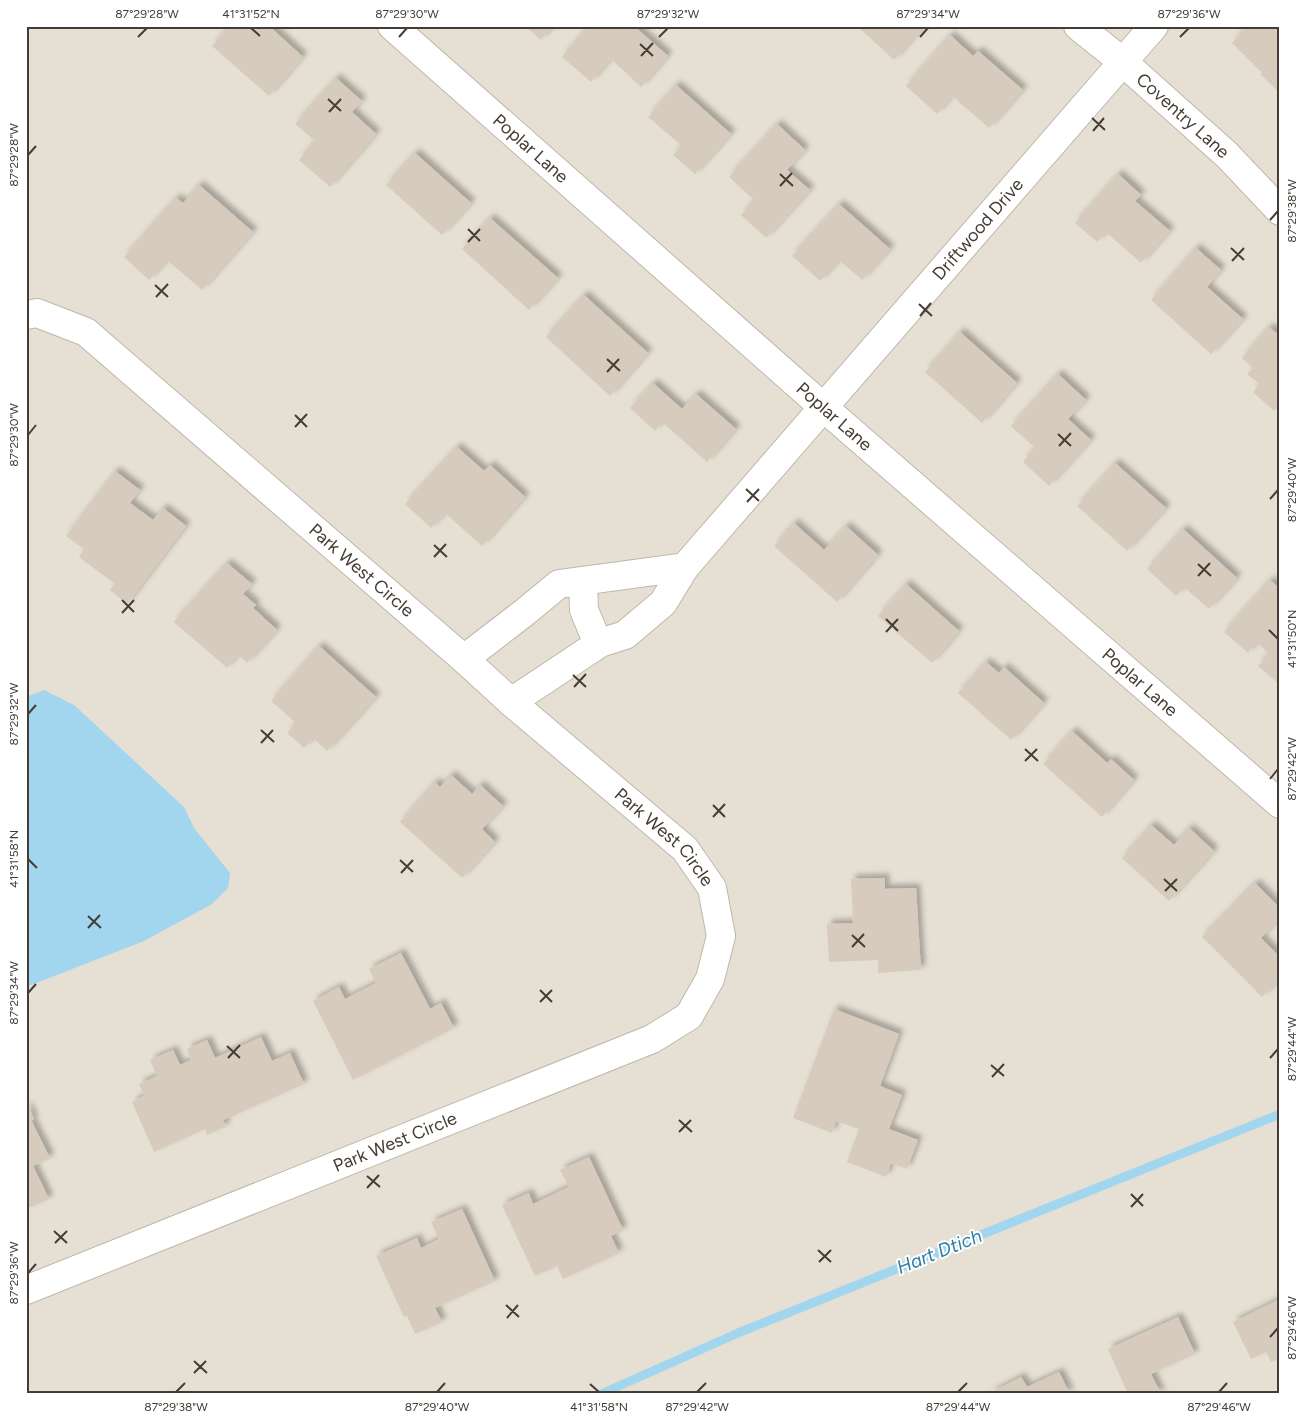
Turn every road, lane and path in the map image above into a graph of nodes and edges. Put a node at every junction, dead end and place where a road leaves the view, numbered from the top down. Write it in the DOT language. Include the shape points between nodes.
graph roads {
  1 [pos="392,26"];
  2 [pos="1078,26"];
  3 [pos="1154,26"];
  4 [pos="1123,62"];
  5 [pos="1280,211"];
  6 [pos="26,315"];
  7 [pos="823,407"];
  8 [pos="685,567"];
  9 [pos="583,581"];
  10 [pos="600,643"];
  11 [pos="464,659"];
  12 [pos="511,702"];
  13 [pos="1280,804"];
  14 [pos="26,1290"];
  1 -- 7 [label="street, Poplar Lane"];
  2 -- 4 [label="street, Coventry Lane"];
  3 -- 4 [label="street, Driftwood Drive"];
  4 -- 5 [label="street, Coventry Lane" via="1227,155"];
  4 -- 7 [label="street, Driftwood Drive"];
  6 -- 11 [label="street, Park West Circle" via="37,313 86,332"];
  7 -- 8 [label="street, Driftwood Drive"];
  7 -- 13 [label="street, Poplar Lane"];
  8 -- 9 [label="street"];
  8 -- 10 [label="street, Driftwood Drive" via="663,603 624,635"];
  9 -- 10 [label="street" via="584,610"];
  9 -- 11 [label="street" via="559,584"];
  10 -- 12 [label="street, Driftwood Drive"];
  11 -- 12 [label="street, Park West Circle"];
  12 -- 14 [label="street, Park West Circle" via="684,849 712,888 720,936 710,979 688,1016 652,1039"];
}
